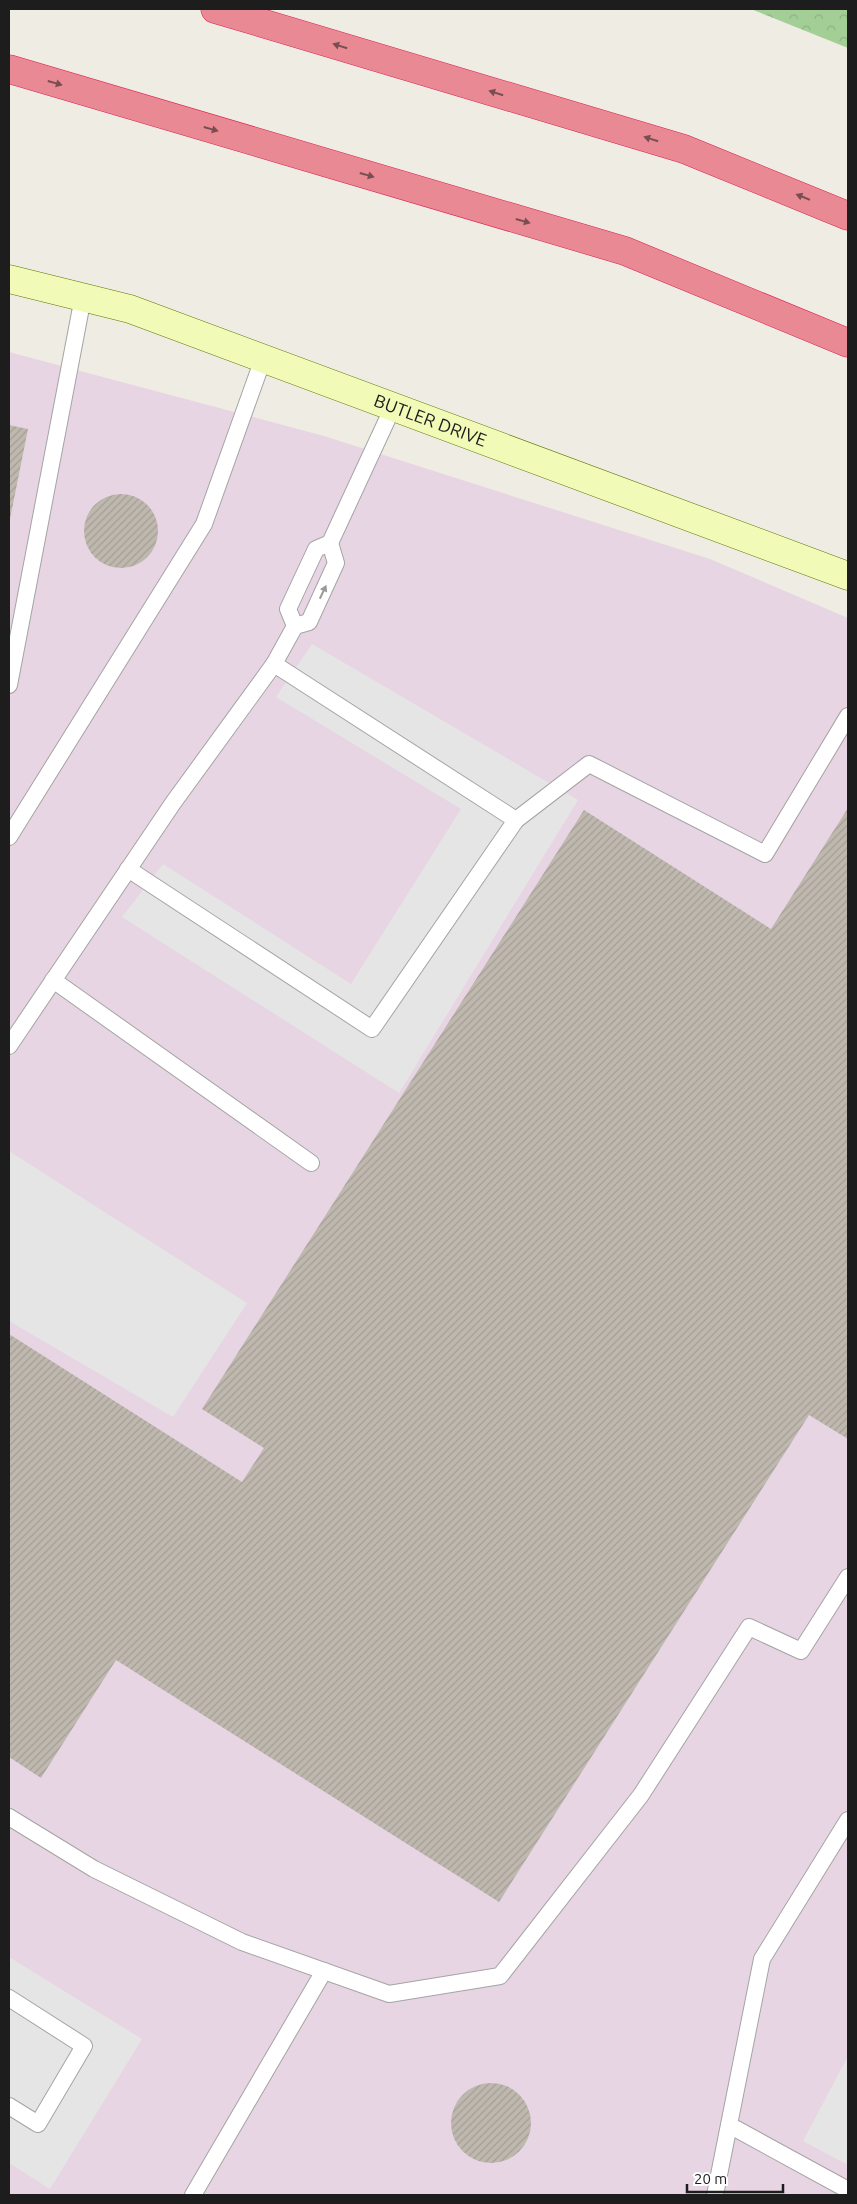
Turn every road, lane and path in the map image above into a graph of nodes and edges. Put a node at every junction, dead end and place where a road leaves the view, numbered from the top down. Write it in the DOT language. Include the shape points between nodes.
graph roads {
  1 [pos="215,9"];
  2 [pos="9,69"];
  3 [pos="848,216"];
  4 [pos="9,279"];
  5 [pos="83,298"];
  6 [pos="848,343"];
  7 [pos="263,359"];
  8 [pos="393,407"];
  9 [pos="330,542"];
  10 [pos="848,576"];
  11 [pos="295,626"];
  12 [pos="274,664"];
  13 [pos="9,685"];
  14 [pos="848,716"];
  15 [pos="516,820"];
  16 [pos="9,837"];
  17 [pos="128,869"];
  18 [pos="53,980"];
  19 [pos="9,1046"];
  20 [pos="311,1163"];
  21 [pos="848,1577"];
  22 [pos="9,1817"];
  23 [pos="848,1820"];
  24 [pos="324,1971"];
  25 [pos="9,1998"];
  26 [pos="9,2106"];
  27 [pos="729,2125"];
  28 [pos="848,2190"];
  29 [pos="193,2195"];
  30 [pos="715,2195"];
  3 -- 1 [label="highway, one-way" via="684,149"];
  2 -- 6 [label="highway, one-way" via="625,251"];
  4 -- 5 [label="street, BUTLER DRIVE"];
  5 -- 7 [label="street, BUTLER DRIVE" via="130,310"];
  5 -- 13 [label="lane"];
  7 -- 8 [label="street, BUTLER DRIVE"];
  7 -- 16 [label="lane" via="204,524"];
  8 -- 9 [label="lane"];
  8 -- 10 [label="street, BUTLER DRIVE"];
  9 -- 11 [label="lane" via="316,549 288,609"];
  11 -- 9 [label="lane, one-way" via="309,622 336,563"];
  11 -- 12 [label="lane"];
  12 -- 15 [label="lane"];
  12 -- 17 [label="lane"];
  14 -- 15 [label="lane" via="765,854 589,764"];
  15 -- 17 [label="lane" via="372,1029"];
  17 -- 18 [label="lane"];
  18 -- 19 [label="lane"];
  18 -- 20 [label="lane"];
  21 -- 24 [label="lane" via="800,1651 749,1627 641,1795 500,1976 390,1994"];
  22 -- 24 [label="lane" via="94,1869 242,1942"];
  23 -- 27 [label="lane" via="762,1959"];
  24 -- 29 [label="lane"];
  25 -- 26 [label="lane" via="84,2046 38,2124"];
  27 -- 28 [label="lane"];
  27 -- 30 [label="lane"];
}
